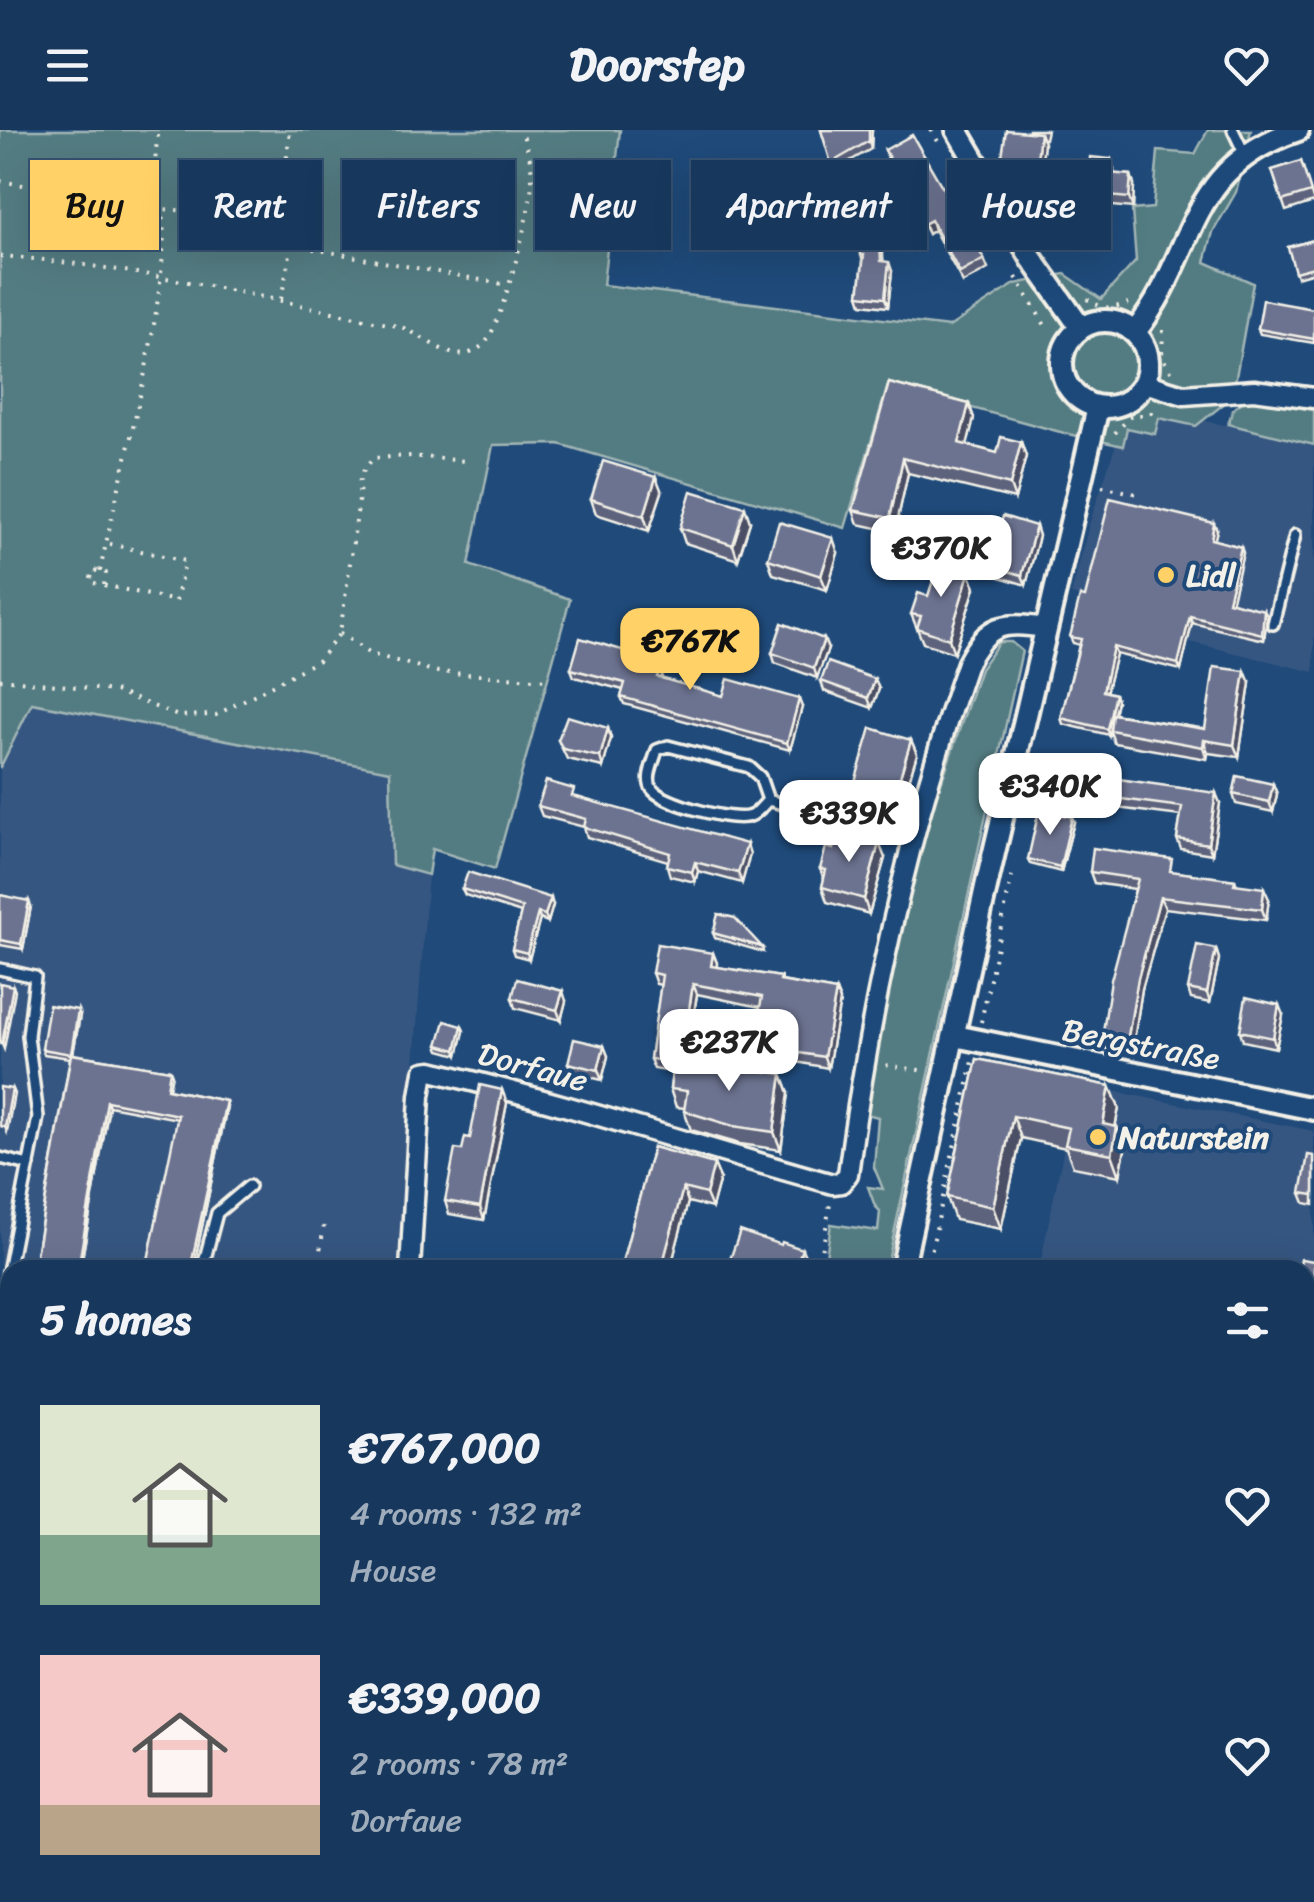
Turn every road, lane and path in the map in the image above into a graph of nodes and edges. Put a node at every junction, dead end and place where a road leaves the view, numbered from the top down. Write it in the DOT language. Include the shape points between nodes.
graph roads {
  1 [pos="159,130"];
  2 [pos="290,130"];
  3 [pos="521,130"];
  4 [pos="957,130"];
  5 [pos="1233,130"];
  6 [pos="1298,130"];
  7 [pos="1245,156"];
  8 [pos="287,160"];
  9 [pos="0,181"];
  10 [pos="160,209"];
  11 [pos="179,210"];
  12 [pos="291,250"];
  13 [pos="319,250"];
  14 [pos="0,256"];
  15 [pos="160,280"];
  16 [pos="509,285"];
  17 [pos="280,301"];
  18 [pos="1081,328"];
  19 [pos="1135,332"];
  20 [pos="1144,383"];
  21 [pos="1314,398"];
  22 [pos="1098,406"];
  23 [pos="466,462"];
  24 [pos="1097,484"];
  25 [pos="1141,495"];
  26 [pos="1295,535"];
  27 [pos="106,543"];
  28 [pos="100,572"];
  29 [pos="104,585"];
  30 [pos="1273,624"];
  31 [pos="1045,628"];
  32 [pos="340,633"];
  33 [pos="0,679"];
  34 [pos="547,680"];
  35 [pos="768,800"];
  36 [pos="914,840"];
  37 [pos="0,969"];
  38 [pos="955,1036"];
  39 [pos="863,1062"];
  40 [pos="972,1063"];
  41 [pos="926,1071"];
  42 [pos="1314,1110"];
  43 [pos="0,1158"];
  44 [pos="29,1164"];
  45 [pos="832,1184"];
  46 [pos="249,1186"];
  47 [pos="324,1225"];
  48 [pos="10,1260"];
  49 [pos="205,1260"];
  50 [pos="319,1260"];
  51 [pos="411,1260"];
  52 [pos="821,1260"];
  53 [pos="904,1260"];
  54 [pos="929,1260"];
  1 -- 10 [label="path" via="154,187"];
  2 -- 8 [label="path"];
  3 -- 16 [label="path" via="531,197"];
  4 -- 18 [label="street"];
  5 -- 7 [label="lane"];
  6 -- 7 [label="street"];
  7 -- 19 [label="street" via="1200,206 1164,292"];
  9 -- 10 [label="path"];
  10 -- 11 [label="path"];
  10 -- 15 [label="path"];
  12 -- 17 [label="path"];
  13 -- 16 [label="path"];
  14 -- 15 [label="path" via="108,267"];
  15 -- 17 [label="path"];
  15 -- 27 [label="path"];
  16 -- 17 [label="path" via="485,344 467,354 409,329"];
  18 -- 19 [label="street" via="1112,321"];
  18 -- 22 [label="street" via="1067,343 1062,370 1074,394"];
  19 -- 20 [label="street" via="1148,356"];
  20 -- 21 [label="street" via="1172,393 1254,390"];
  20 -- 22 [label="street" via="1125,402"];
  22 -- 31 [label="street"];
  23 -- 32 [label="path" via="373,458 360,476"];
  24 -- 25 [label="path"];
  26 -- 30 [label="lane"];
  27 -- 28 [label="path"];
  27 -- 29 [label="path" via="185,561 176,601"];
  28 -- 29 [label="path" via="106,572"];
  28 -- 29 [label="path" via="93,570 90,582"];
  31 -- 36 [label="street" via="1012,625 980,639 962,676"];
  31 -- 38 [label="street"];
  32 -- 33 [label="path" via="320,660 216,715 178,716 115,691"];
  32 -- 34 [label="path" via="370,654 438,672"];
  35 -- 35 [label="lane" via="752,816 730,818 664,798 649,778 657,750 668,746 749,766"];
  35 -- 36 [label="lane"];
  36 -- 39 [label="street"];
  37 -- 44 [label="lane" via="34,976 28,1036 38,1118"];
  38 -- 42 [label="street, Bergstraße"];
  38 -- 53 [label="street"];
  39 -- 41 [label="path"];
  39 -- 45 [label="street" via="848,1174"];
  40 -- 54 [label="path"];
  43 -- 44 [label="lane"];
  44 -- 48 [label="lane"];
  45 -- 51 [label="street, Dorfaue" via="424,1072"];
  45 -- 52 [label="path"];
  46 -- 49 [label="lane" via="217,1212"];
  47 -- 50 [label="path"];
}
